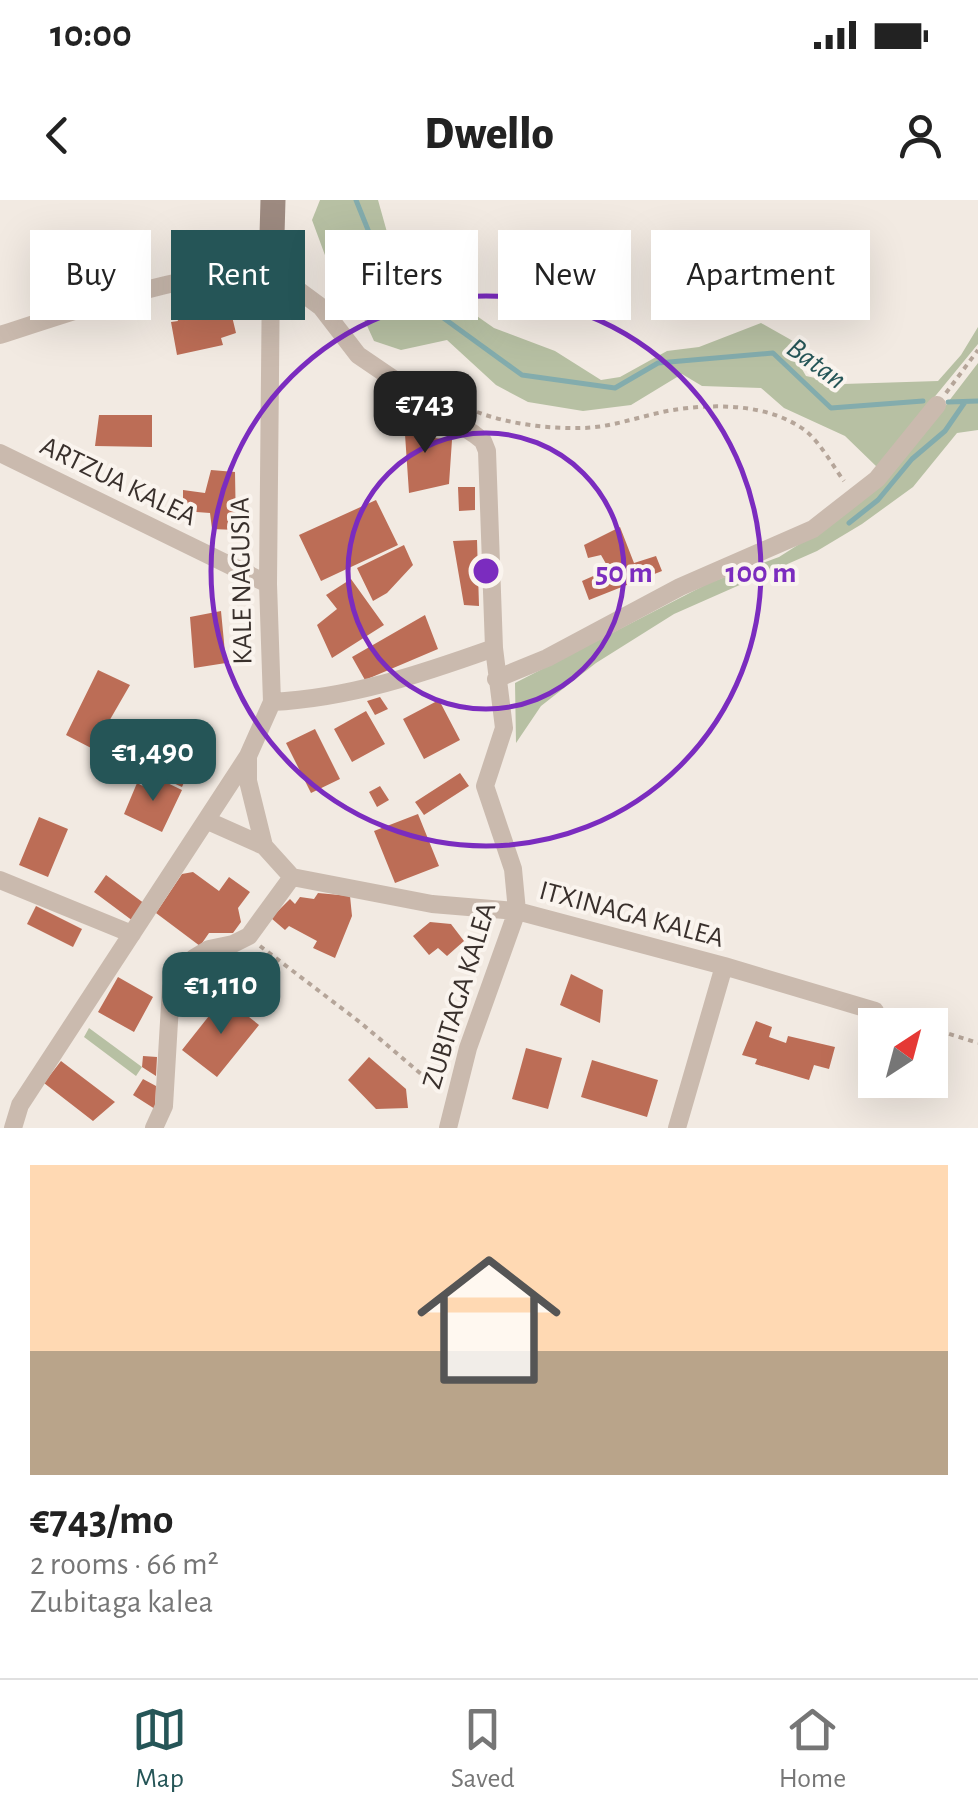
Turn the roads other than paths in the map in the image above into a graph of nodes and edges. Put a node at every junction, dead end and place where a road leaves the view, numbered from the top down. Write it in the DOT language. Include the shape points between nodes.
graph roads {
  1 [pos="273,200"];
  2 [pos="273,230"];
  3 [pos="171,285"];
  4 [pos="305,294"];
  5 [pos="271,320"];
  6 [pos="0,336"];
  7 [pos="937,405"];
  8 [pos="3,454"];
  9 [pos="0,475"];
  10 [pos="268,584"];
  11 [pos="494,648"];
  12 [pos="496,679"];
  13 [pos="272,702"];
  14 [pos="248,756"];
  15 [pos="208,820"];
  16 [pos="264,846"];
  17 [pos="292,877"];
  18 [pos="0,880"];
  19 [pos="517,911"];
  20 [pos="132,934"];
  21 [pos="724,966"];
  22 [pos="862,1008"];
  23 [pos="13,1128"];
  24 [pos="154,1128"];
  25 [pos="448,1128"];
  26 [pos="677,1128"];
  1 -- 2 [label="street, KALE NAGUSIA"];
  3 -- 6 [label="street"];
  4 -- 11 [label="street, ZUBITAGA KALEA" via="358,356 483,441"];
  5 -- 10 [label="street, KALE NAGUSIA"];
  7 -- 12 [label="street" via="877,479 813,529"];
  8 -- 9 [label="street"];
  8 -- 10 [label="street, ARTZUA KALEA"];
  10 -- 13 [label="street, KALE NAGUSIA"];
  11 -- 12 [label="street, ZUBITAGA KALEA"];
  11 -- 13 [label="street" via="320,700"];
  12 -- 19 [label="street, ZUBITAGA KALEA" via="504,728 485,786 513,869"];
  13 -- 14 [label="street, KALE NAGUSIA"];
  14 -- 15 [label="street, KALE NAGUSIA"];
  14 -- 16 [label="street"];
  15 -- 16 [label="street"];
  15 -- 20 [label="street, KALE NAGUSIA"];
  16 -- 17 [label="street"];
  17 -- 19 [label="street, ITXINAGA KALEA" via="432,904"];
  17 -- 24 [label="street" via="249,936 194,958 170,988 164,1106"];
  18 -- 20 [label="street"];
  19 -- 21 [label="street, ITXINAGA KALEA"];
  19 -- 25 [label="street, ZUBITAGA KALEA" via="468,1048"];
  20 -- 23 [label="street, KALE NAGUSIA" via="20,1105"];
  21 -- 22 [label="street, ITXINAGA KALEA"];
  21 -- 26 [label="street"];
}
